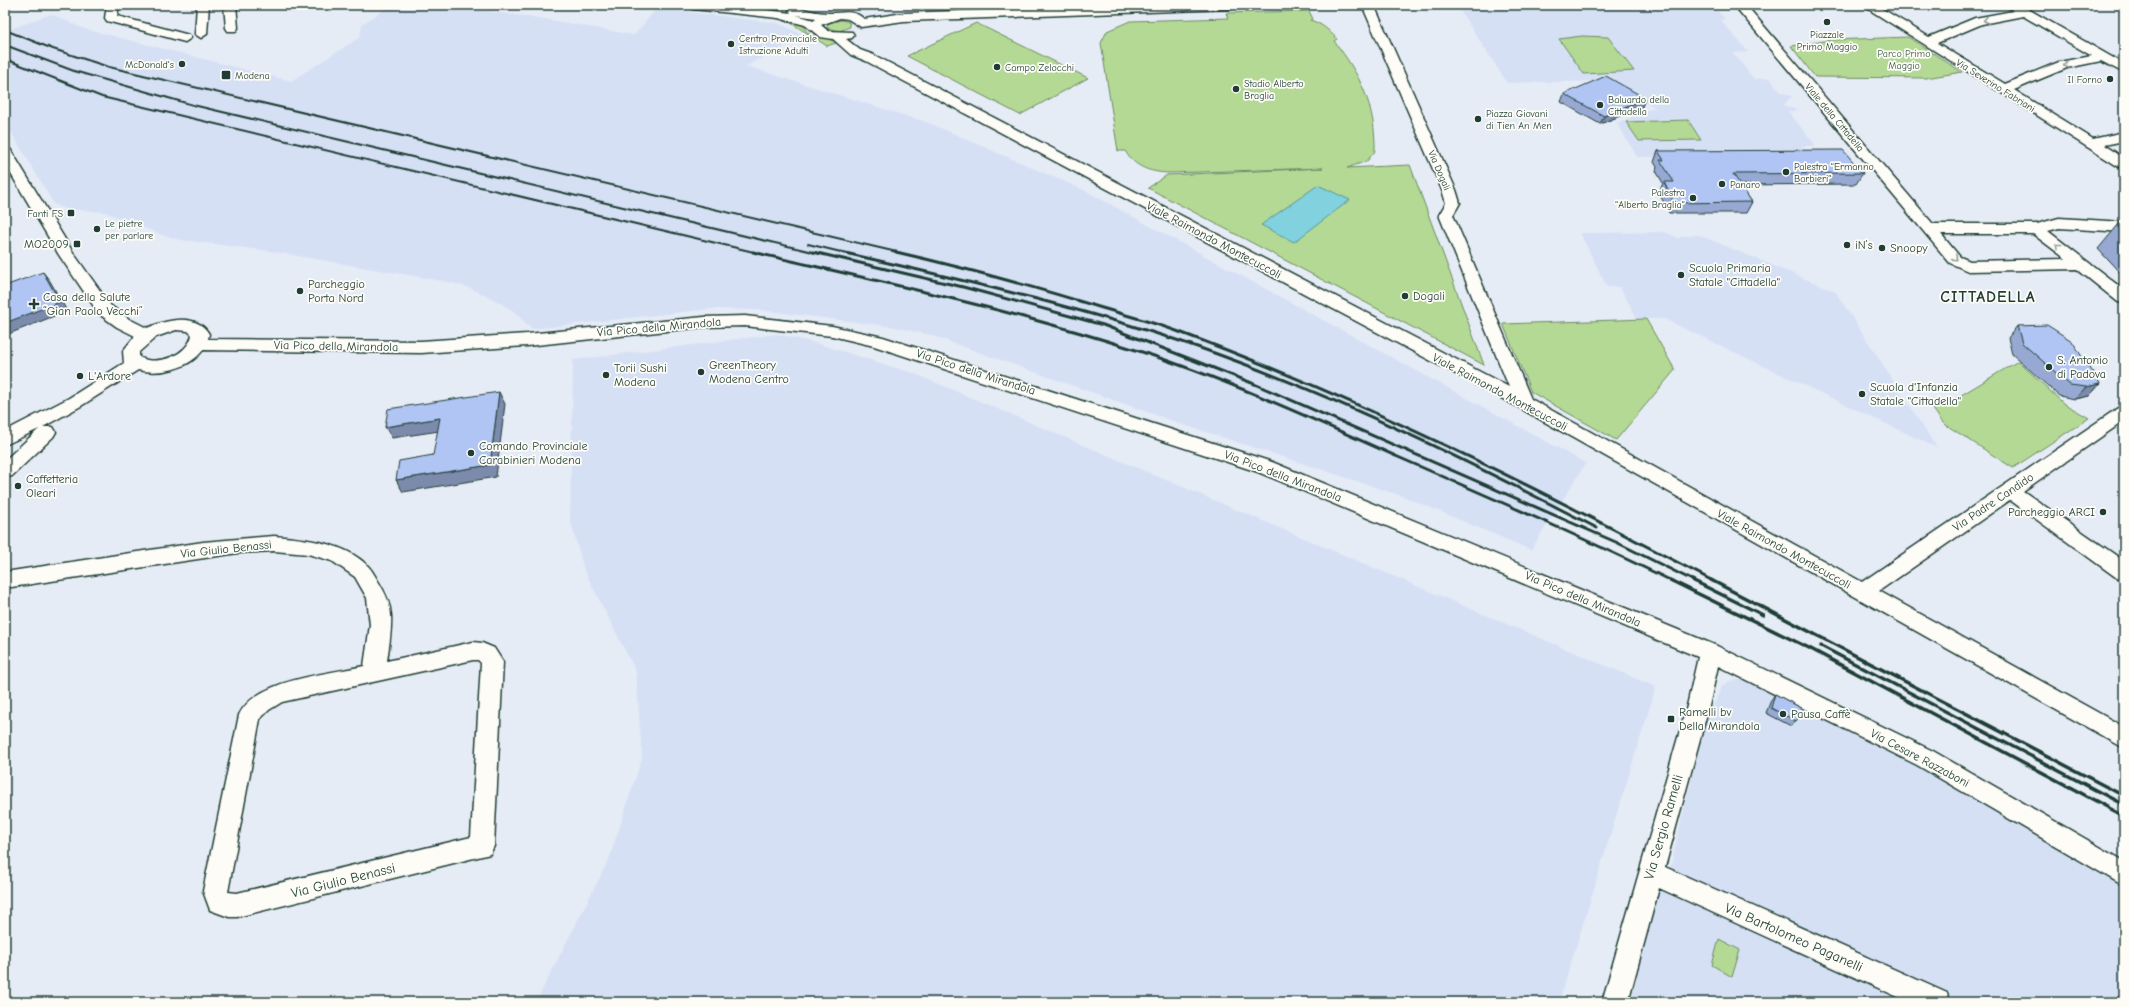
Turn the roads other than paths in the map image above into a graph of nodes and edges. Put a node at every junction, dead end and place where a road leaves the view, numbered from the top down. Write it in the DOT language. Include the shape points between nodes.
graph roads {
  1 [pos="113,5"];
  2 [pos="203,5"];
  3 [pos="230,5"];
  4 [pos="693,5"];
  5 [pos="750,5"];
  6 [pos="902,5"];
  7 [pos="1231,5"];
  8 [pos="1868,5"];
  9 [pos="2012,5"];
  10 [pos="1369,8"];
  11 [pos="1744,8"];
  12 [pos="2024,12"];
  13 [pos="884,14"];
  14 [pos="829,17"];
  15 [pos="856,23"];
  16 [pos="232,28"];
  17 [pos="817,29"];
  18 [pos="201,34"];
  19 [pos="837,36"];
  20 [pos="185,38"];
  21 [pos="1928,42"];
  22 [pos="2104,57"];
  23 [pos="870,58"];
  24 [pos="2124,68"];
  25 [pos="2004,89"];
  26 [pos="2124,136"];
  27 [pos="2091,144"];
  28 [pos="5,152"];
  29 [pos="2124,164"];
  30 [pos="2124,227"];
  31 [pos="1929,229"];
  32 [pos="2037,229"];
  33 [pos="2081,264"];
  34 [pos="2124,298"];
  35 [pos="147,335"];
  36 [pos="198,344"];
  37 [pos="135,364"];
  38 [pos="1524,403"];
  39 [pos="2124,412"];
  40 [pos="47,432"];
  41 [pos="5,439"];
  42 [pos="5,471"];
  43 [pos="2009,490"];
  44 [pos="2124,572"];
  45 [pos="5,580"];
  46 [pos="1862,592"];
  47 [pos="1710,652"];
  48 [pos="374,672"];
  49 [pos="2124,738"];
  50 [pos="1650,872"];
  51 [pos="2124,874"];
  52 [pos="1615,1002"];
  53 [pos="1938,1002"];
  1 -- 20 [label="street" via="111,18"];
  2 -- 18 [label="street"];
  3 -- 16 [label="street"];
  4 -- 17 [label="street" via="779,14 809,22"];
  5 -- 14 [label="street"];
  6 -- 13 [label="street"];
  7 -- 13 [label="street"];
  8 -- 21 [label="street, Via Severino Fabriani"];
  9 -- 12 [label="street"];
  10 -- 38 [label="street, Via Dogali" via="1449,190 1453,203 1446,215"];
  11 -- 31 [label="street, Viale della Cittadella"];
  12 -- 21 [label="street, one-way" via="1979,21"];
  12 -- 22 [label="street"];
  13 -- 15 [label="street"];
  14 -- 15 [label="street"];
  14 -- 17 [label="street" via="819,22"];
  15 -- 19 [label="street"];
  15 -- 23 [label="street, Viale Raimondo Montecuccoli" via="856,40 870,54"];
  17 -- 19 [label="street" via="824,34"];
  19 -- 23 [label="street, Viale Raimondo Montecuccoli" via="846,48"];
  21 -- 25 [label="street, Via Severino Fabriani"];
  22 -- 24 [label="street"];
  22 -- 25 [label="street, one-way" via="2064,64"];
  23 -- 38 [label="street, Viale Raimondo Montecuccoli"];
  25 -- 27 [label="street, Via Severino Fabriani"];
  26 -- 27 [label="street"];
  27 -- 29 [label="street, Via Severino Fabriani"];
  28 -- 35 [label="street" via="67,255 105,310"];
  30 -- 32 [label="street" via="2064,223"];
  31 -- 32 [label="street"];
  31 -- 33 [label="street, Viale della Cittadella, one-way" via="1955,260 1968,266"];
  33 -- 32 [label="street, one-way"];
  33 -- 34 [label="street"];
  35 -- 36 [label="street" via="166,327 185,325 198,329"];
  35 -- 37 [label="street" via="134,345 131,351 131,360"];
  36 -- 37 [label="street" via="186,356 168,364 149,367"];
  36 -- 47 [label="street, Via Pico della Mirandola" via="421,347 521,341 646,327 731,322 785,324 832,330 877,340 1265,467"];
  37 -- 41 [label="street" via="80,399"];
  38 -- 46 [label="street, Viale Raimondo Montecuccoli"];
  39 -- 43 [label="street, Via Padre Candido"];
  40 -- 42 [label="street"];
  43 -- 44 [label="street"];
  43 -- 46 [label="street, Via Padre Candido"];
  45 -- 48 [label="street, Via Giulio Benassi" via="238,545 288,544 332,552 347,560 368,580 376,596 380,612 380,631"];
  46 -- 49 [label="street, Viale Raimondo Montecuccoli"];
  47 -- 50 [label="street, Via Sergio Ramelli" via="1698,706"];
  47 -- 51 [label="street, Via Cesare Razzaboni" via="1925,758"];
  48 -- 48 [label="street, Via Giulio Benassi" via="277,694 253,710 215,891 219,901 237,905 482,846 492,662 488,655 482,651 473,651"];
  50 -- 52 [label="street, Via Sergio Ramelli"];
  50 -- 53 [label="street, Via Bartolomeo Paganelli"];
}
